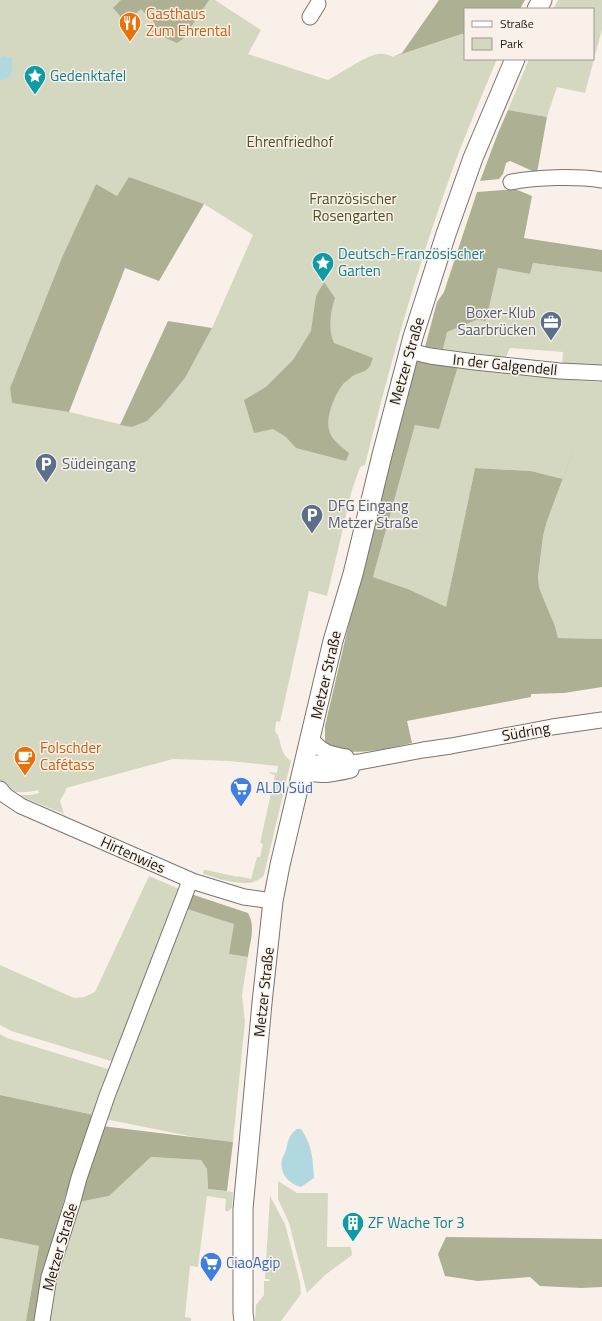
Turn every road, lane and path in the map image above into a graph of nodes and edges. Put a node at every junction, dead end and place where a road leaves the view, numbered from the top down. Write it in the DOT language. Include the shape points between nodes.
graph roads {
  1 [pos="316,1"];
  2 [pos="310,18"];
  3 [pos="515,60"];
  4 [pos="602,180"];
  5 [pos="511,182"];
  6 [pos="410,351"];
  7 [pos="602,373"];
  8 [pos="602,720"];
  9 [pos="310,739"];
  10 [pos="451,746"];
  11 [pos="372,760"];
  12 [pos="304,769"];
  13 [pos="0,790"];
  14 [pos="190,880"];
  15 [pos="273,901"];
  16 [pos="243,1318"];
  17 [pos="42,1321"];
  1 -- 2 [label="street"];
  3 -- 6 [label="main road, Metzer Straße" via="473,158 446,234"];
  4 -- 5 [label="street" via="575,178"];
  6 -- 7 [label="street, In der Galgendell" via="475,362"];
  6 -- 9 [label="main road, Metzer Straße" via="353,574 333,641"];
  8 -- 10 [label="street, Südring"];
  9 -- 11 [label="street, Südring" via="319,748 331,754"];
  9 -- 12 [label="main road, Metzer Straße"];
  10 -- 11 [label="street, Südring"];
  10 -- 12 [label="street, Südring" via="328,775 314,775"];
  11 -- 12 [label="street, Südring" via="346,764 316,763"];
  12 -- 15 [label="main road, Metzer Straße"];
  13 -- 14 [label="street, Hirtenwies" via="21,806"];
  14 -- 15 [label="street, Hirtenwies" via="244,897"];
  14 -- 17 [label="street, Metzer Straße" via="107,1096 79,1178 49,1277"];
  15 -- 16 [label="main road, Metzer Straße" via="243,1209"];
}
